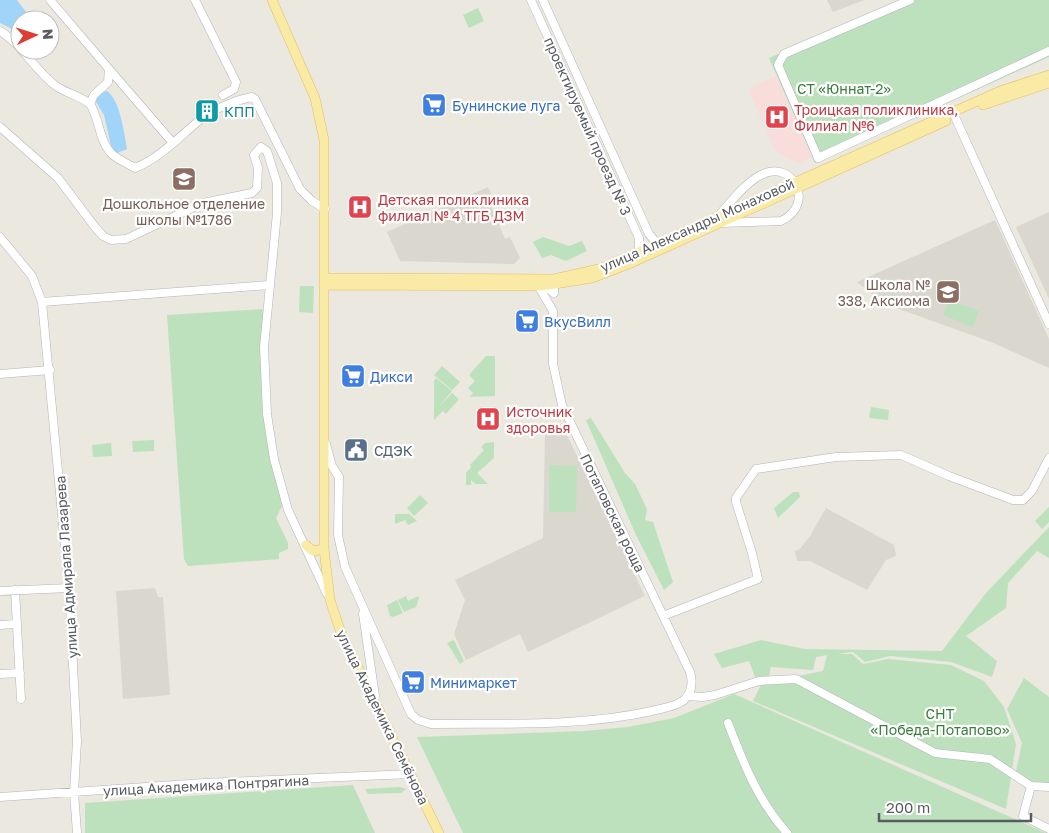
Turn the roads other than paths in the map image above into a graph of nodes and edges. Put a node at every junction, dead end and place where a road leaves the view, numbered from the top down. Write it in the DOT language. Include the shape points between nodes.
graph roads {
  1 [pos="50,0"];
  2 [pos="195,0"];
  3 [pos="272,0"];
  4 [pos="531,0"];
  5 [pos="543,0"];
  6 [pos="910,0"];
  7 [pos="0,31"];
  8 [pos="1049,51"];
  9 [pos="109,69"];
  10 [pos="1049,75"];
  11 [pos="1049,83"];
  12 [pos="223,95"];
  13 [pos="90,104"];
  14 [pos="955,117"];
  15 [pos="3,129"];
  16 [pos="0,139"];
  17 [pos="176,141"];
  18 [pos="796,185"];
  19 [pos="325,209"];
  20 [pos="717,220"];
  21 [pos="0,237"];
  22 [pos="663,242"];
  23 [pos="639,252"];
  24 [pos="325,281"];
  25 [pos="554,282"];
  26 [pos="269,285"];
  27 [pos="42,302"];
  28 [pos="1049,324"];
  29 [pos="50,370"];
  30 [pos="0,374"];
  31 [pos="324,430"];
  32 [pos="1049,458"];
  33 [pos="306,545"];
  34 [pos="324,548"];
  35 [pos="69,588"];
  36 [pos="0,590"];
  37 [pos="15,590"];
  38 [pos="330,600"];
  39 [pos="361,604"];
  40 [pos="663,616"];
  41 [pos="17,624"];
  42 [pos="0,625"];
  43 [pos="377,638"];
  44 [pos="367,641"];
  45 [pos="20,673"];
  46 [pos="0,674"];
  47 [pos="687,696"];
  48 [pos="21,699"];
  49 [pos="380,712"];
  50 [pos="728,723"];
  51 [pos="411,774"];
  52 [pos="1031,786"];
  53 [pos="1049,787"];
  54 [pos="74,792"];
  55 [pos="0,797"];
  56 [pos="1049,829"];
  57 [pos="77,833"];
  58 [pos="439,833"];
  59 [pos="787,833"];
  1 -- 9 [label="street"];
  2 -- 12 [label="street" via="236,82 234,89"];
  3 -- 19 [label="main road, улица Академика Семёнова" via="300,60 320,117 326,158"];
  4 -- 23 [label="street, проектируемый проезд № 3" via="639,238"];
  5 -- 22 [label="street, проектируемый проезд № 3" via="649,234 655,241"];
  6 -- 8 [label="street" via="784,54 778,65 818,158"];
  7 -- 13 [label="street" via="9,36 56,86"];
  9 -- 13 [label="street" via="108,82 94,95"];
  9 -- 17 [label="street"];
  10 -- 18 [label="main road, улица Александры Монаховой" via="1000,92"];
  11 -- 14 [label="main road, улица Александры Монаховой"];
  13 -- 17 [label="street" via="97,116 105,146 114,156 135,168"];
  14 -- 18 [label="main road, улица Александры Монаховой"];
  14 -- 28 [label="street"];
  15 -- 16 [label="street"];
  15 -- 26 [label="street, улица Академика Семёнова" via="58,178 94,227 111,240 126,239 203,203 254,191 258,168 254,155 261,147 267,151 277,184"];
  17 -- 19 [label="street" via="202,118 253,97 300,189"];
  18 -- 20 [label="main road, улица Александры Монаховой"];
  18 -- 20 [label="street" via="778,172 760,175"];
  18 -- 20 [label="street" via="797,206 781,221"];
  19 -- 24 [label="main road, улица Академика Семёнова"];
  20 -- 22 [label="main road, улица Александры Монаховой"];
  20 -- 25 [label="main road, улица Александры Монаховой" via="608,272 578,282"];
  21 -- 27 [label="street, улица Адмирала Лазарева" via="32,276"];
  22 -- 23 [label="main road, улица Александры Монаховой"];
  23 -- 25 [label="main road, улица Александры Монаховой" via="599,269"];
  24 -- 25 [label="main road, улица Александры Монаховой"];
  24 -- 31 [label="main road, улица Академика Семёнова"];
  25 -- 40 [label="street, Потаповская роща" via="554,294 534,278 553,311 553,364 558,393"];
  26 -- 27 [label="street"];
  26 -- 33 [label="street, улица Академика Семёнова" via="264,347 267,414 282,489"];
  27 -- 29 [label="street, улица Адмирала Лазарева"];
  29 -- 30 [label="street"];
  29 -- 35 [label="street, улица Адмирала Лазарева"];
  31 -- 34 [label="main road, улица Академика Семёнова"];
  31 -- 39 [label="street" via="330,459 339,478 339,544"];
  32 -- 40 [label="street" via="1032,491 1023,500 1004,496 901,455 836,457 756,469 736,502 758,579"];
  33 -- 34 [label="main road" via="313,551"];
  33 -- 38 [label="street, улица Академика Семёнова"];
  34 -- 38 [label="main road, улица Академика Семёнова"];
  35 -- 37 [label="street"];
  35 -- 54 [label="street, улица Адмирала Лазарева" via="77,741"];
  36 -- 37 [label="street"];
  37 -- 41 [label="street"];
  38 -- 49 [label="main road, улица Академика Семёнова" via="341,633"];
  39 -- 43 [label="street"];
  39 -- 44 [label="street"];
  40 -- 47 [label="street, Потаповская роща" via="691,675 692,685"];
  41 -- 42 [label="street"];
  41 -- 45 [label="street"];
  43 -- 44 [label="street" via="369,636"];
  43 -- 47 [label="street" via="411,714 428,724 584,722 667,707"];
  44 -- 49 [label="street" via="372,687"];
  45 -- 46 [label="street"];
  45 -- 48 [label="street"];
  47 -- 52 [label="street" via="709,696 760,681 796,679 935,753 990,759"];
  49 -- 51 [label="main road, улица Академика Семёнова"];
  50 -- 59 [label="street" via="749,777"];
  51 -- 54 [label="street, улица Академика Понтрягина"];
  51 -- 58 [label="main road, улица Академика Семёнова"];
  52 -- 53 [label="street"];
  52 -- 56 [label="street" via="1023,816"];
  54 -- 55 [label="street, улица Академика Понтрягина"];
  54 -- 57 [label="street, улица Адмирала Лазарева"];
}
